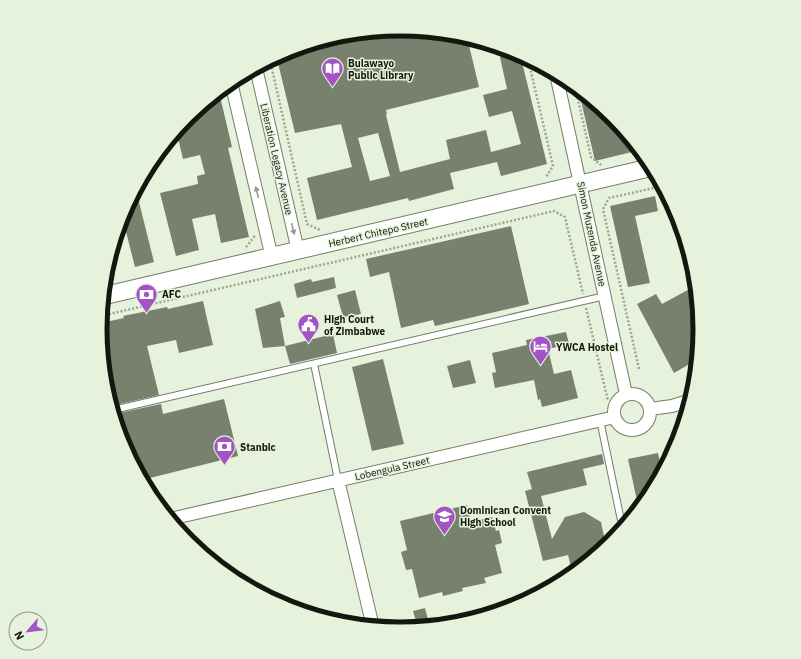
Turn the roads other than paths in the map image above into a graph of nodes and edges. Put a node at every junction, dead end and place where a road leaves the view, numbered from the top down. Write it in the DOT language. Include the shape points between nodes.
graph roads {
  1 [pos="257,73"];
  2 [pos="558,81"];
  3 [pos="233,89"];
  4 [pos="646,169"];
  5 [pos="581,184"];
  6 [pos="298,251"];
  7 [pos="272,258"];
  8 [pos="110,295"];
  9 [pos="605,296"];
  10 [pos="314,364"];
  11 [pos="626,394"];
  12 [pos="685,402"];
  13 [pos="118,409"];
  14 [pos="650,409"];
  15 [pos="615,417"];
  16 [pos="600,420"];
  17 [pos="338,480"];
  18 [pos="176,518"];
  19 [pos="621,522"];
  20 [pos="372,621"];
  1 -- 6 [label="street, Liberation Legacy Avenue, one-way"];
  2 -- 5 [label="street, Simon Muzenda Avenue"];
  7 -- 3 [label="street, one-way"];
  4 -- 5 [label="street, Herbert Chitepo Street"];
  5 -- 6 [label="street, Herbert Chitepo Street"];
  5 -- 9 [label="street, Simon Muzenda Avenue"];
  6 -- 7 [label="street, Herbert Chitepo Street"];
  7 -- 8 [label="street, Herbert Chitepo Street"];
  9 -- 10 [label="lane"];
  9 -- 11 [label="street, Simon Muzenda Avenue"];
  10 -- 13 [label="lane"];
  10 -- 17 [label="lane"];
  11 -- 14 [label="street" via="634,393 641,396 647,401"];
  11 -- 15 [label="street" via="616,403"];
  12 -- 14 [label="street"];
  14 -- 15 [label="street" via="646,423 632,430 618,424"];
  15 -- 16 [label="street, Lobengula Street"];
  16 -- 17 [label="street, Lobengula Street"];
  16 -- 19 [label="lane"];
  17 -- 18 [label="street, Lobengula Street"];
  17 -- 20 [label="street"];
}
